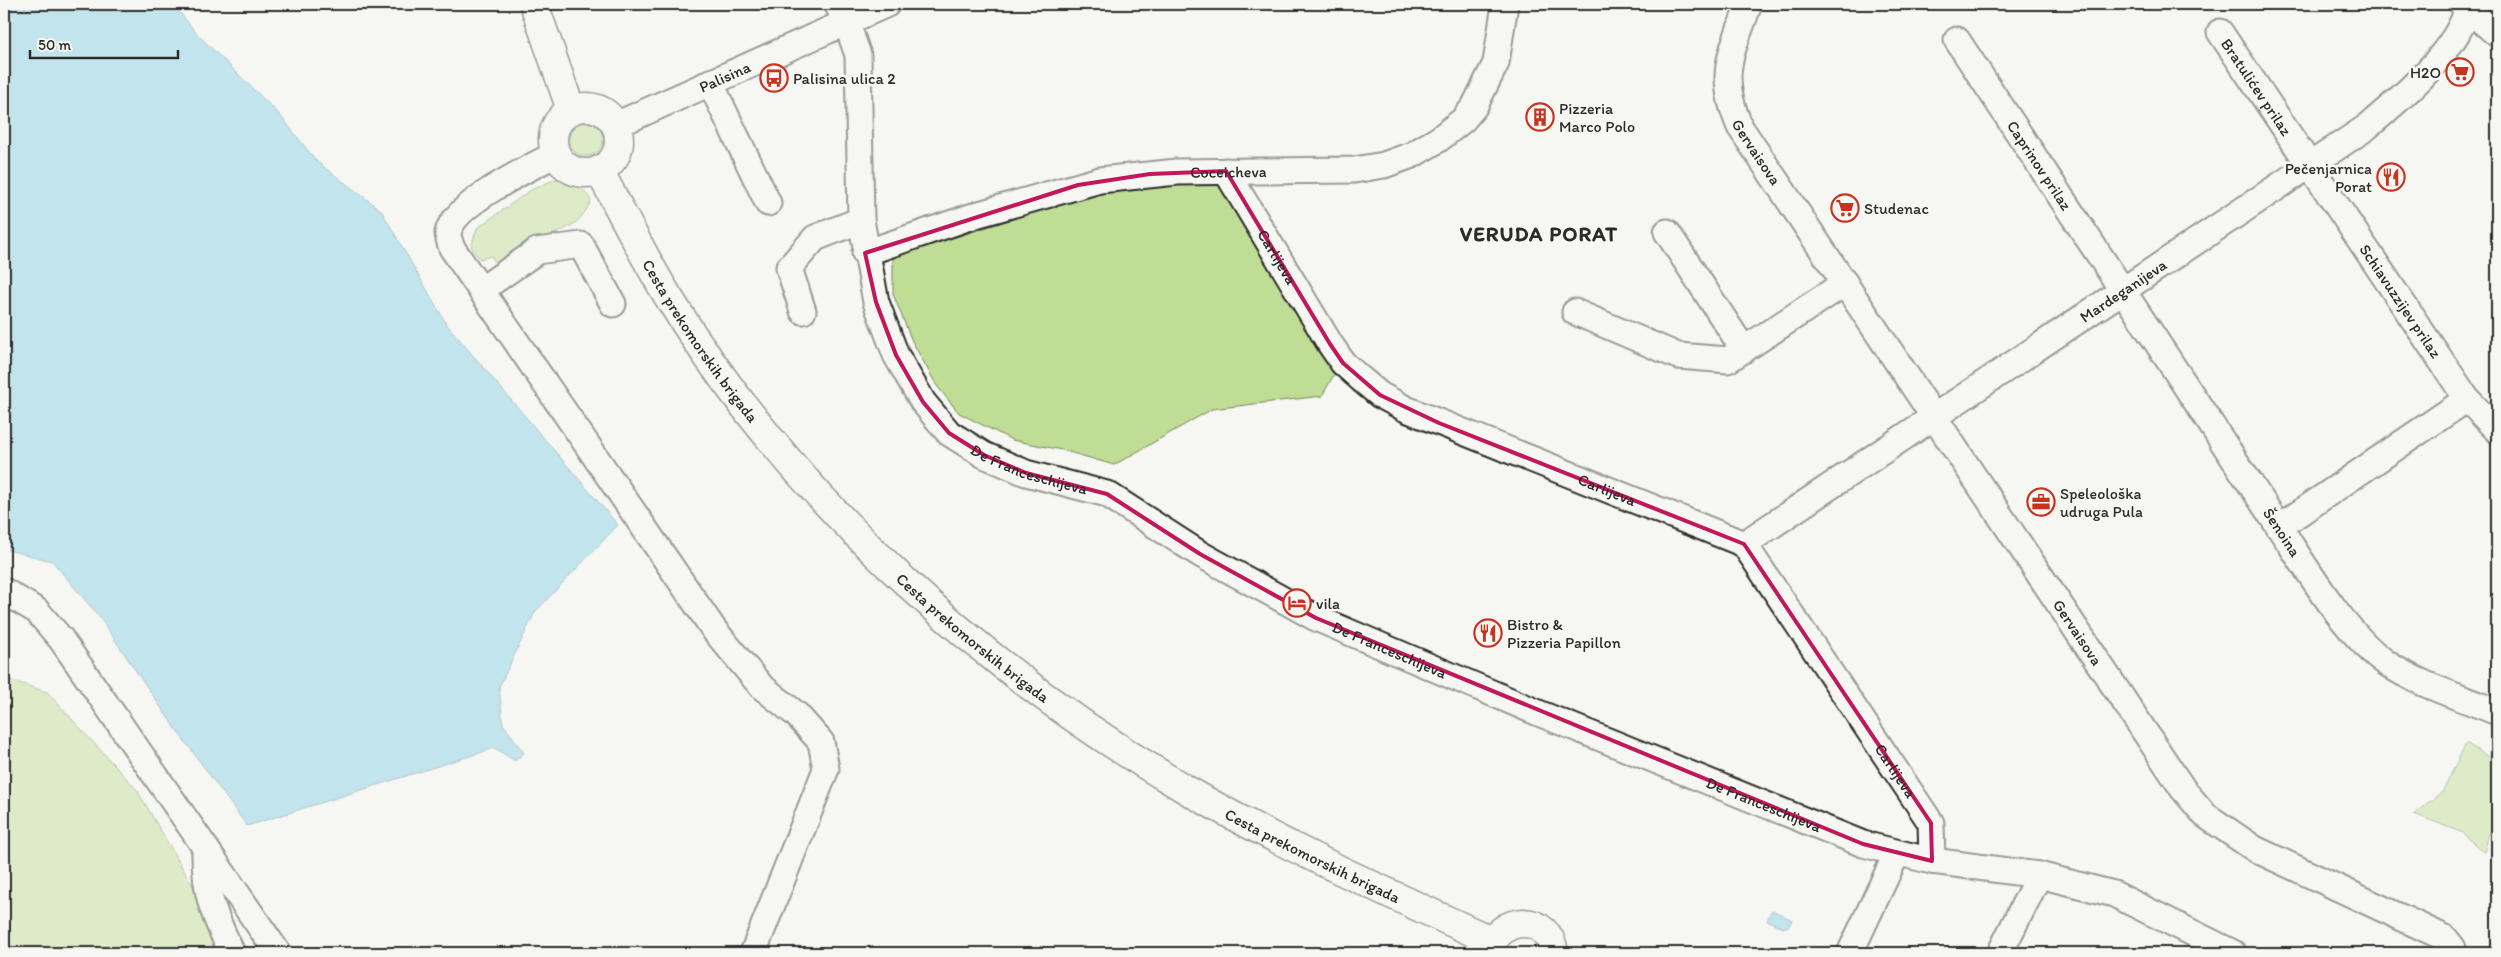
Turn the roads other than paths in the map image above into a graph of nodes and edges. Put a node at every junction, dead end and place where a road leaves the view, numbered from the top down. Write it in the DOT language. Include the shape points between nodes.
graph roads {
  1 [pos="534,4"];
  2 [pos="886,4"];
  3 [pos="1505,4"];
  4 [pos="1749,4"];
  5 [pos="2466,5"];
  6 [pos="842,12"];
  7 [pos="2220,32"];
  8 [pos="2497,34"];
  9 [pos="1957,40"];
  10 [pos="710,82"];
  11 [pos="571,110"];
  12 [pos="616,125"];
  13 [pos="556,154"];
  14 [pos="2309,166"];
  15 [pos="599,170"];
  16 [pos="1226,171"];
  17 [pos="768,202"];
  18 [pos="861,220"];
  19 [pos="1667,232"];
  20 [pos="865,253"];
  21 [pos="1845,284"];
  22 [pos="481,290"];
  23 [pos="2122,290"];
  24 [pos="613,304"];
  25 [pos="803,312"];
  26 [pos="1575,312"];
  27 [pos="1744,350"];
  28 [pos="2467,399"];
  29 [pos="1934,417"];
  30 [pos="2497,430"];
  31 [pos="2279,527"];
  32 [pos="1744,544"];
  33 [pos="4,591"];
  34 [pos="2497,712"];
  35 [pos="205,848"];
  36 [pos="1897,853"];
  37 [pos="1932,861"];
  38 [pos="2038,875"];
  39 [pos="1490,947"];
  40 [pos="232,953"];
  41 [pos="278,953"];
  42 [pos="753,953"];
  43 [pos="1554,953"];
  44 [pos="1850,953"];
  45 [pos="2000,953"];
  46 [pos="2233,953"];
  47 [pos="2453,953"];
  1 -- 11 [label="main road"];
  2 -- 6 [label="street, Palisina"];
  3 -- 16 [label="street, Coceicheva" via="1496,63 1484,92 1464,120 1439,139 1391,163 1354,170"];
  4 -- 21 [label="street, Gervaisova" via="1727,75 1732,108 1740,126"];
  5 -- 8 [label="street"];
  5 -- 14 [label="street, Mardeganijeva" via="2455,38 2393,105"];
  6 -- 10 [label="street, Palisina"];
  6 -- 18 [label="street, De Franceschijeva" via="858,55 860,73"];
  7 -- 14 [label="street, Bratulićev prilaz"];
  9 -- 23 [label="street, Caprinov prilaz"];
  10 -- 12 [label="street, Palisina"];
  10 -- 17 [label="street"];
  11 -- 12 [label="main road" via="584,106 597,108"];
  11 -- 13 [label="main road" via="561,117 555,128"];
  12 -- 15 [label="main road" via="618,148 609,164"];
  13 -- 15 [label="main road" via="574,171 587,173"];
  13 -- 22 [label="street" via="514,174 453,220 448,234 452,248"];
  14 -- 23 [label="street, Mardeganijeva"];
  14 -- 28 [label="street, Schiavuzzijev prilaz"];
  15 -- 39 [label="main road, Cesta prekomorskih brigada" via="670,299 718,371 814,488 900,577 959,630 1078,720 1187,790"];
  16 -- 20 [label="street, Coceicheva" via="1150,174 1078,185"];
  16 -- 32 [label="street, Carlijeva" via="1343,363 1380,395 1439,423"];
  18 -- 20 [label="street, De Franceschijeva"];
  18 -- 25 [label="street" via="815,238 789,268"];
  19 -- 27 [label="street"];
  20 -- 36 [label="street, De Franceschijeva" via="876,302 893,346 922,402 949,433 984,456 1026,473 1107,494 1200,554 1316,618 1863,844"];
  21 -- 27 [label="street"];
  21 -- 29 [label="street, Gervaisova"];
  22 -- 24 [label="street" via="537,251 581,245"];
  22 -- 42 [label="street" via="715,631 761,686 797,715 821,742 826,769"];
  23 -- 29 [label="street, Mardeganijeva"];
  23 -- 31 [label="street, Šenoina"];
  26 -- 27 [label="street" via="1678,356 1728,360"];
  28 -- 30 [label="street, Schiavuzzijev prilaz"];
  28 -- 31 [label="street"];
  29 -- 32 [label="street, Mardeganijeva"];
  29 -- 47 [label="street, Gervaisova" via="2183,790 2205,815 2255,849 2445,938"];
  31 -- 34 [label="street, Šenoina" via="2364,644 2386,663 2409,676"];
  32 -- 37 [label="street, Carlijeva" via="1930,823"];
  33 -- 35 [label="street" via="37,611 61,639"];
  35 -- 40 [label="street" via="204,876 213,912"];
  35 -- 41 [label="street"];
  36 -- 37 [label="street, De Franceschijeva"];
  36 -- 44 [label="street"];
  37 -- 38 [label="street, De Franceschijeva"];
  38 -- 45 [label="street"];
  38 -- 46 [label="street, De Franceschijeva" via="2114,894"];
  39 -- 43 [label="main road" via="1505,928 1523,923 1536,926 1546,934"];
}
